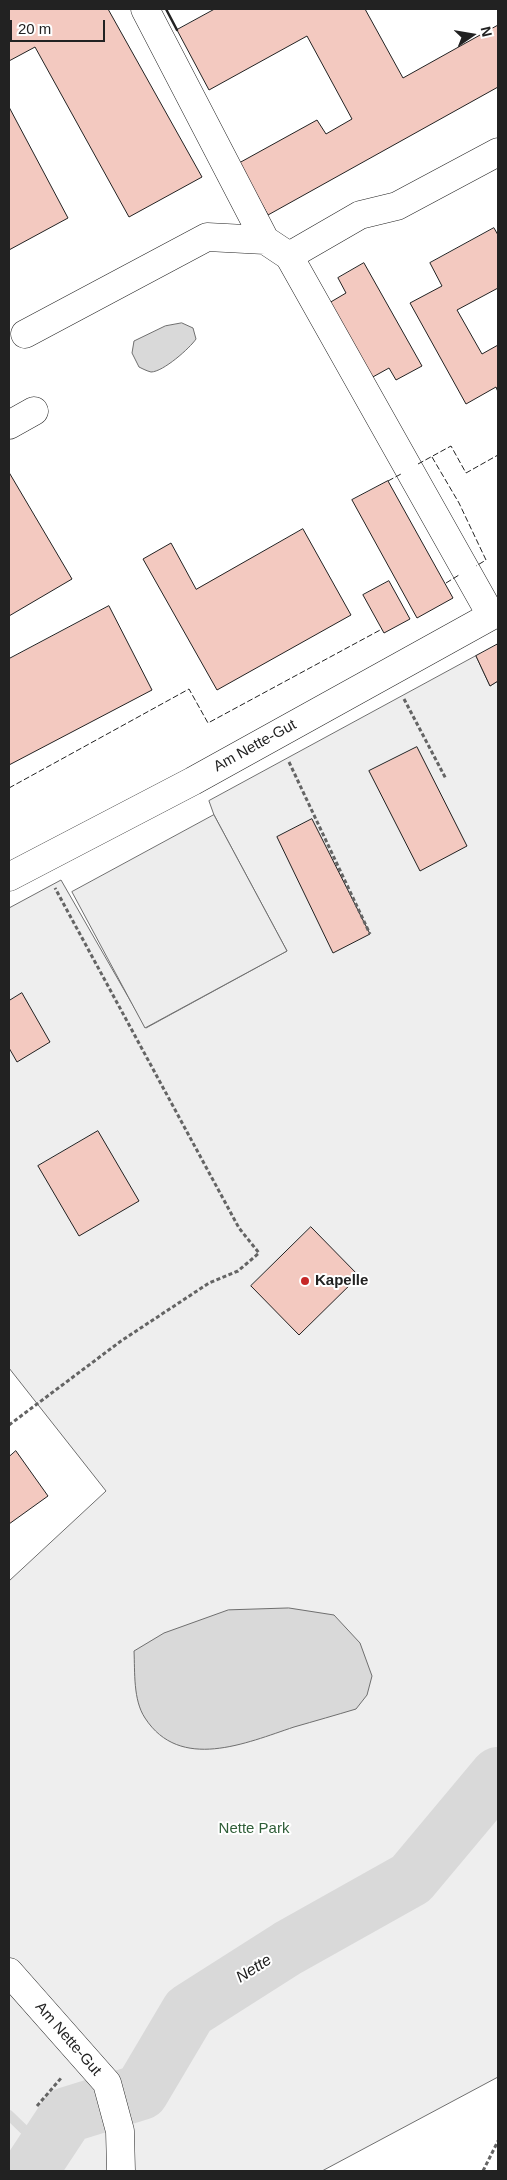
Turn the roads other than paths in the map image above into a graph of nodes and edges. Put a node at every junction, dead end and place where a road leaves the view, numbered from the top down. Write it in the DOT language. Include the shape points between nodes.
graph roads {
  1 [pos="145,9"];
  2 [pos="498,152"];
  3 [pos="265,240"];
  4 [pos="289,256"];
  5 [pos="25,334"];
  6 [pos="34,411"];
  7 [pos="9,425"];
  8 [pos="495,614"];
  9 [pos="9,877"];
  10 [pos="9,1972"];
  11 [pos="121,2171"];
  1 -- 3 [label="street"];
  2 -- 4 [label="street" via="397,206 360,216"];
  3 -- 4 [label="street"];
  3 -- 5 [label="street" via="208,237"];
  4 -- 8 [label="street"];
  6 -- 7 [label="street"];
  8 -- 9 [label="street, Am Nette-Gut"];
  10 -- 11 [label="street, Am Nette-Gut" via="107,2083 120,2131"];
}
